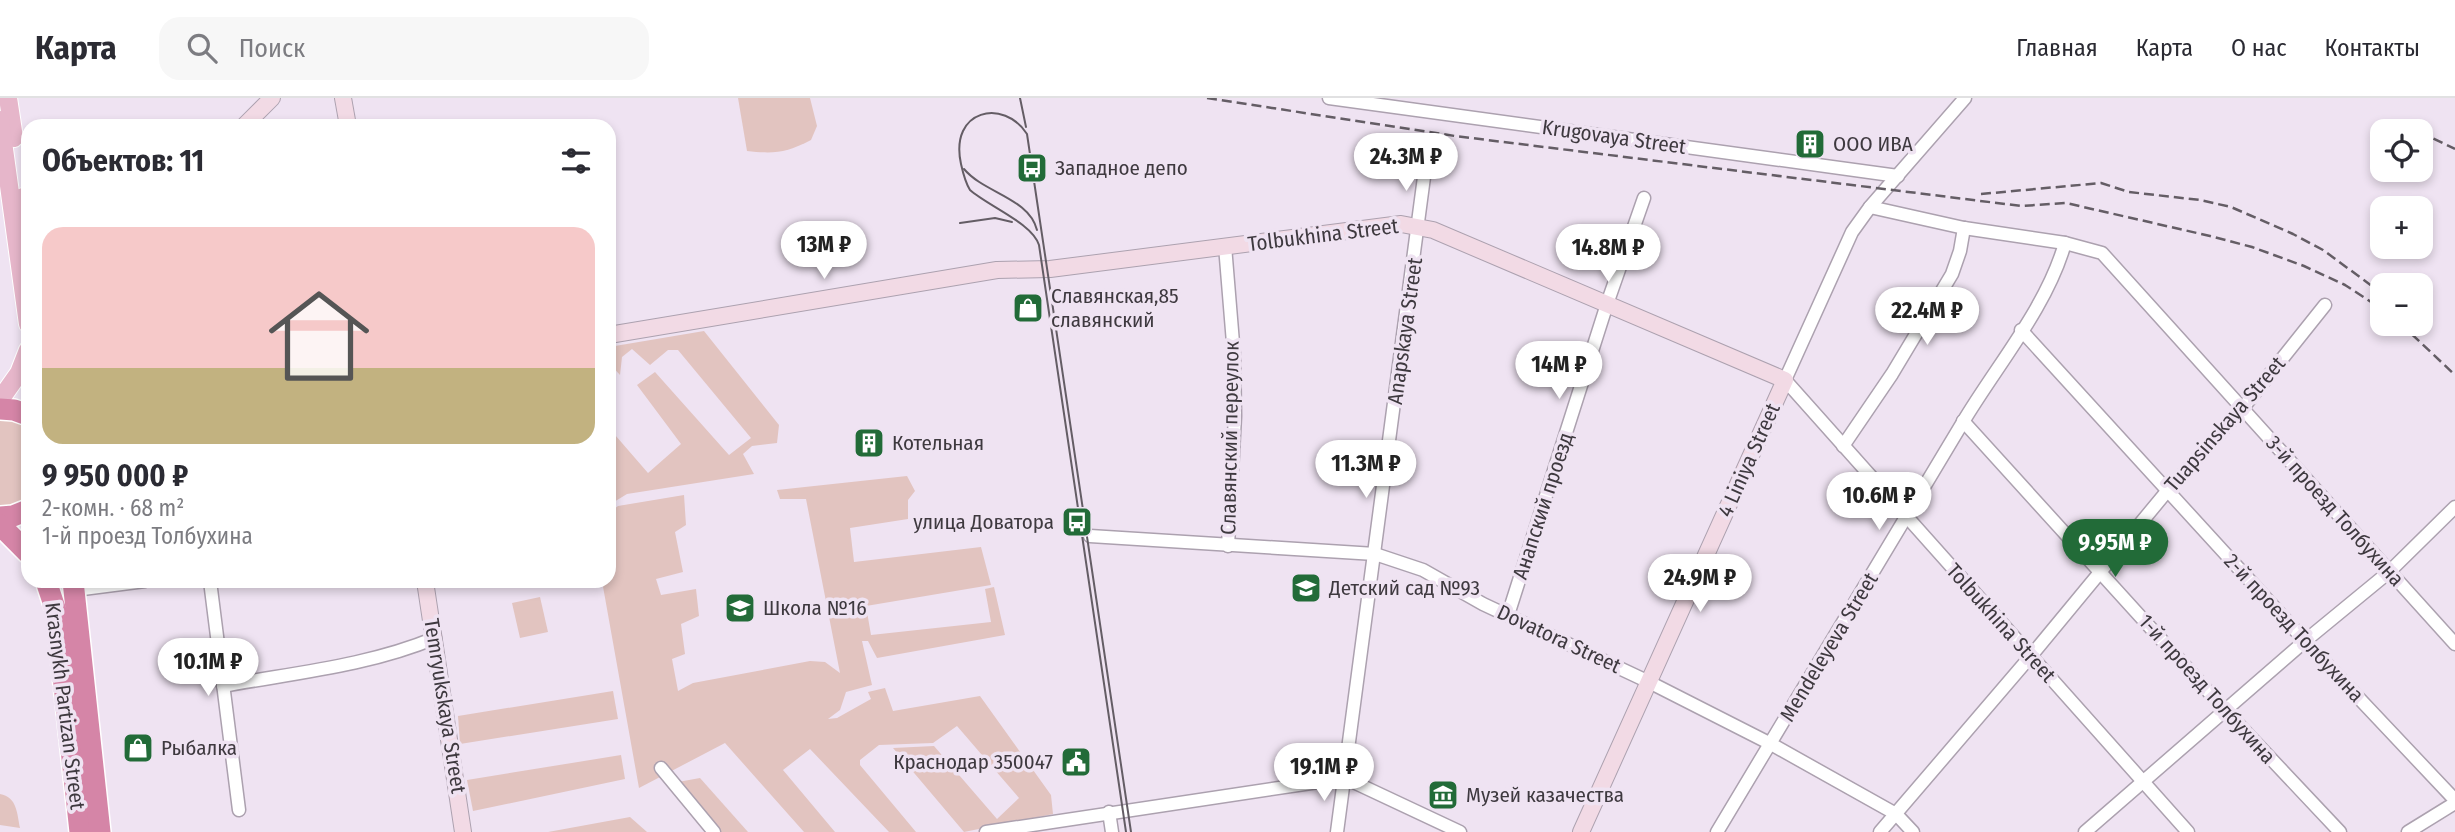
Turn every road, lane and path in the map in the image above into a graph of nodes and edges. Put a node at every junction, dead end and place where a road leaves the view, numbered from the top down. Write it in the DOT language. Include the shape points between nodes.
graph roads {
  1 [pos="8,98"];
  2 [pos="272,98"];
  3 [pos="343,98"];
  4 [pos="1329,98"];
  5 [pos="1965,98"];
  6 [pos="251,119"];
  7 [pos="347,119"];
  8 [pos="0,120"];
  9 [pos="1426,162"];
  10 [pos="1898,176"];
  11 [pos="21,182"];
  12 [pos="1644,198"];
  13 [pos="1870,207"];
  14 [pos="1419,227"];
  15 [pos="1964,228"];
  16 [pos="2065,243"];
  17 [pos="1225,246"];
  18 [pos="21,273"];
  19 [pos="1607,304"];
  20 [pos="2325,306"];
  21 [pos="2021,330"];
  22 [pos="616,334"];
  23 [pos="21,368"];
  24 [pos="1785,380"];
  25 [pos="0,400"];
  26 [pos="0,409"];
  27 [pos="2242,409"];
  28 [pos="21,412"];
  29 [pos="1963,421"];
  30 [pos="1843,446"];
  31 [pos="2168,489"];
  32 [pos="2455,507"];
  33 [pos="21,513"];
  34 [pos="0,517"];
  35 [pos="1907,518"];
  36 [pos="0,525"];
  37 [pos="1090,536"];
  38 [pos="21,546"];
  39 [pos="1228,546"];
  40 [pos="1376,554"];
  41 [pos="2100,572"];
  42 [pos="2389,572"];
  43 [pos="48,588"];
  44 [pos="74,588"];
  45 [pos="211,588"];
  46 [pos="426,588"];
  47 [pos="1508,615"];
  48 [pos="435,638"];
  49 [pos="2305,641"];
  50 [pos="2455,644"];
  51 [pos="2030,657"];
  52 [pos="1649,682"];
  53 [pos="223,686"];
  54 [pos="2226,711"];
  55 [pos="1771,744"];
  56 [pos="661,768"];
  57 [pos="1345,778"];
  58 [pos="2142,782"];
  59 [pos="2455,802"];
  60 [pos="239,810"];
  61 [pos="1108,812"];
  62 [pos="1896,814"];
  63 [pos="80,832"];
  64 [pos="100,832"];
  65 [pos="463,832"];
  66 [pos="714,832"];
  67 [pos="986,832"];
  68 [pos="1112,832"];
  69 [pos="1337,832"];
  70 [pos="1460,832"];
  71 [pos="1581,832"];
  72 [pos="1717,832"];
  73 [pos="1880,832"];
  74 [pos="1913,832"];
  75 [pos="2085,832"];
  76 [pos="2188,832"];
  77 [pos="2340,832"];
  78 [pos="2408,832"];
  1 -- 11 [label="main road"];
  2 -- 6 [label="street"];
  3 -- 7 [label="street"];
  4 -- 10 [label="street, Krugovaya Street"];
  5 -- 10 [label="street, 4 Liniya Street"];
  8 -- 18 [label="main road"];
  9 -- 14 [label="street, Anapskaya Street"];
  10 -- 13 [label="street, 4 Liniya Street"];
  12 -- 19 [label="street, Анапский проезд"];
  13 -- 15 [label="street"];
  13 -- 24 [label="street, 4 Liniya Street" via="1852,232"];
  14 -- 17 [label="street, Tolbukhina Street" via="1401,223"];
  14 -- 19 [label="street, Tolbukhina Street"];
  14 -- 40 [label="street, Anapskaya Street"];
  15 -- 16 [label="street"];
  15 -- 30 [label="street" via="1952,274"];
  16 -- 21 [label="street, Mendeleyeva Street" via="2058,268"];
  16 -- 27 [label="street, 3-й проезд Толбухина" via="2102,253"];
  17 -- 22 [label="street, Tolbukhina Street" via="1050,269 997,270"];
  17 -- 39 [label="street, Славянский переулок" via="1235,416"];
  19 -- 24 [label="street, Tolbukhina Street"];
  19 -- 47 [label="street, Анапский проезд"];
  20 -- 27 [label="street, Tuapsinskaya Street"];
  21 -- 29 [label="street, Mendeleyeva Street"];
  21 -- 31 [label="street, 2-й проезд Толбухина"];
  23 -- 25 [label="main road"];
  24 -- 30 [label="street, Tolbukhina Street"];
  24 -- 52 [label="street, 4 Liniya Street"];
  26 -- 28 [label="highway"];
  27 -- 31 [label="street, Tuapsinskaya Street"];
  27 -- 42 [label="street, 3-й проезд Толбухина"];
  29 -- 35 [label="street, Mendeleyeva Street"];
  29 -- 41 [label="street, 1-й проезд Толбухина"];
  30 -- 35 [label="street, Tolbukhina Street"];
  31 -- 41 [label="street, Tuapsinskaya Street"];
  31 -- 49 [label="street, 2-й проезд Толбухина"];
  32 -- 42 [label="street"];
  33 -- 34 [label="highway"];
  35 -- 51 [label="street, Tolbukhina Street"];
  35 -- 55 [label="street, Mendeleyeva Street"];
  36 -- 38 [label="highway"];
  37 -- 39 [label="street, Dovatora Street"];
  39 -- 40 [label="street, Dovatora Street"];
  40 -- 47 [label="street, Dovatora Street" via="1423,570"];
  40 -- 57 [label="street, Anapskaya Street"];
  41 -- 51 [label="street, Tuapsinskaya Street"];
  41 -- 54 [label="street, 1-й проезд Толбухина"];
  42 -- 49 [label="street"];
  42 -- 50 [label="street, 3-й проезд Толбухина"];
  43 -- 63 [label="highway, Krasnykh Partizan Street" via="56,611"];
  44 -- 64 [label="highway, Krasnykh Partizan Street"];
  45 -- 53 [label="street"];
  46 -- 48 [label="street, Temryukskaya Street"];
  47 -- 52 [label="street, Dovatora Street"];
  48 -- 53 [label="street" via="377,657"];
  48 -- 65 [label="street, Temryukskaya Street"];
  49 -- 54 [label="street"];
  49 -- 59 [label="street, 2-й проезд Толбухина"];
  51 -- 58 [label="street, Tolbukhina Street"];
  51 -- 62 [label="street, Tuapsinskaya Street"];
  52 -- 55 [label="street, Dovatora Street"];
  52 -- 71 [label="street, 4 Liniya Street"];
  53 -- 60 [label="street"];
  54 -- 58 [label="street"];
  54 -- 77 [label="street, 1-й проезд Толбухина"];
  55 -- 62 [label="street, Dovatora Street"];
  55 -- 72 [label="street, Mendeleyeva Street"];
  56 -- 66 [label="street"];
  57 -- 61 [label="street"];
  57 -- 69 [label="street, Anapskaya Street"];
  57 -- 70 [label="street"];
  58 -- 75 [label="street"];
  58 -- 76 [label="street, Tolbukhina Street"];
  59 -- 78 [label="street"];
  61 -- 67 [label="street"];
  61 -- 68 [label="street"];
  62 -- 73 [label="street, Tuapsinskaya Street"];
  62 -- 74 [label="street, Dovatora Street"];
}
